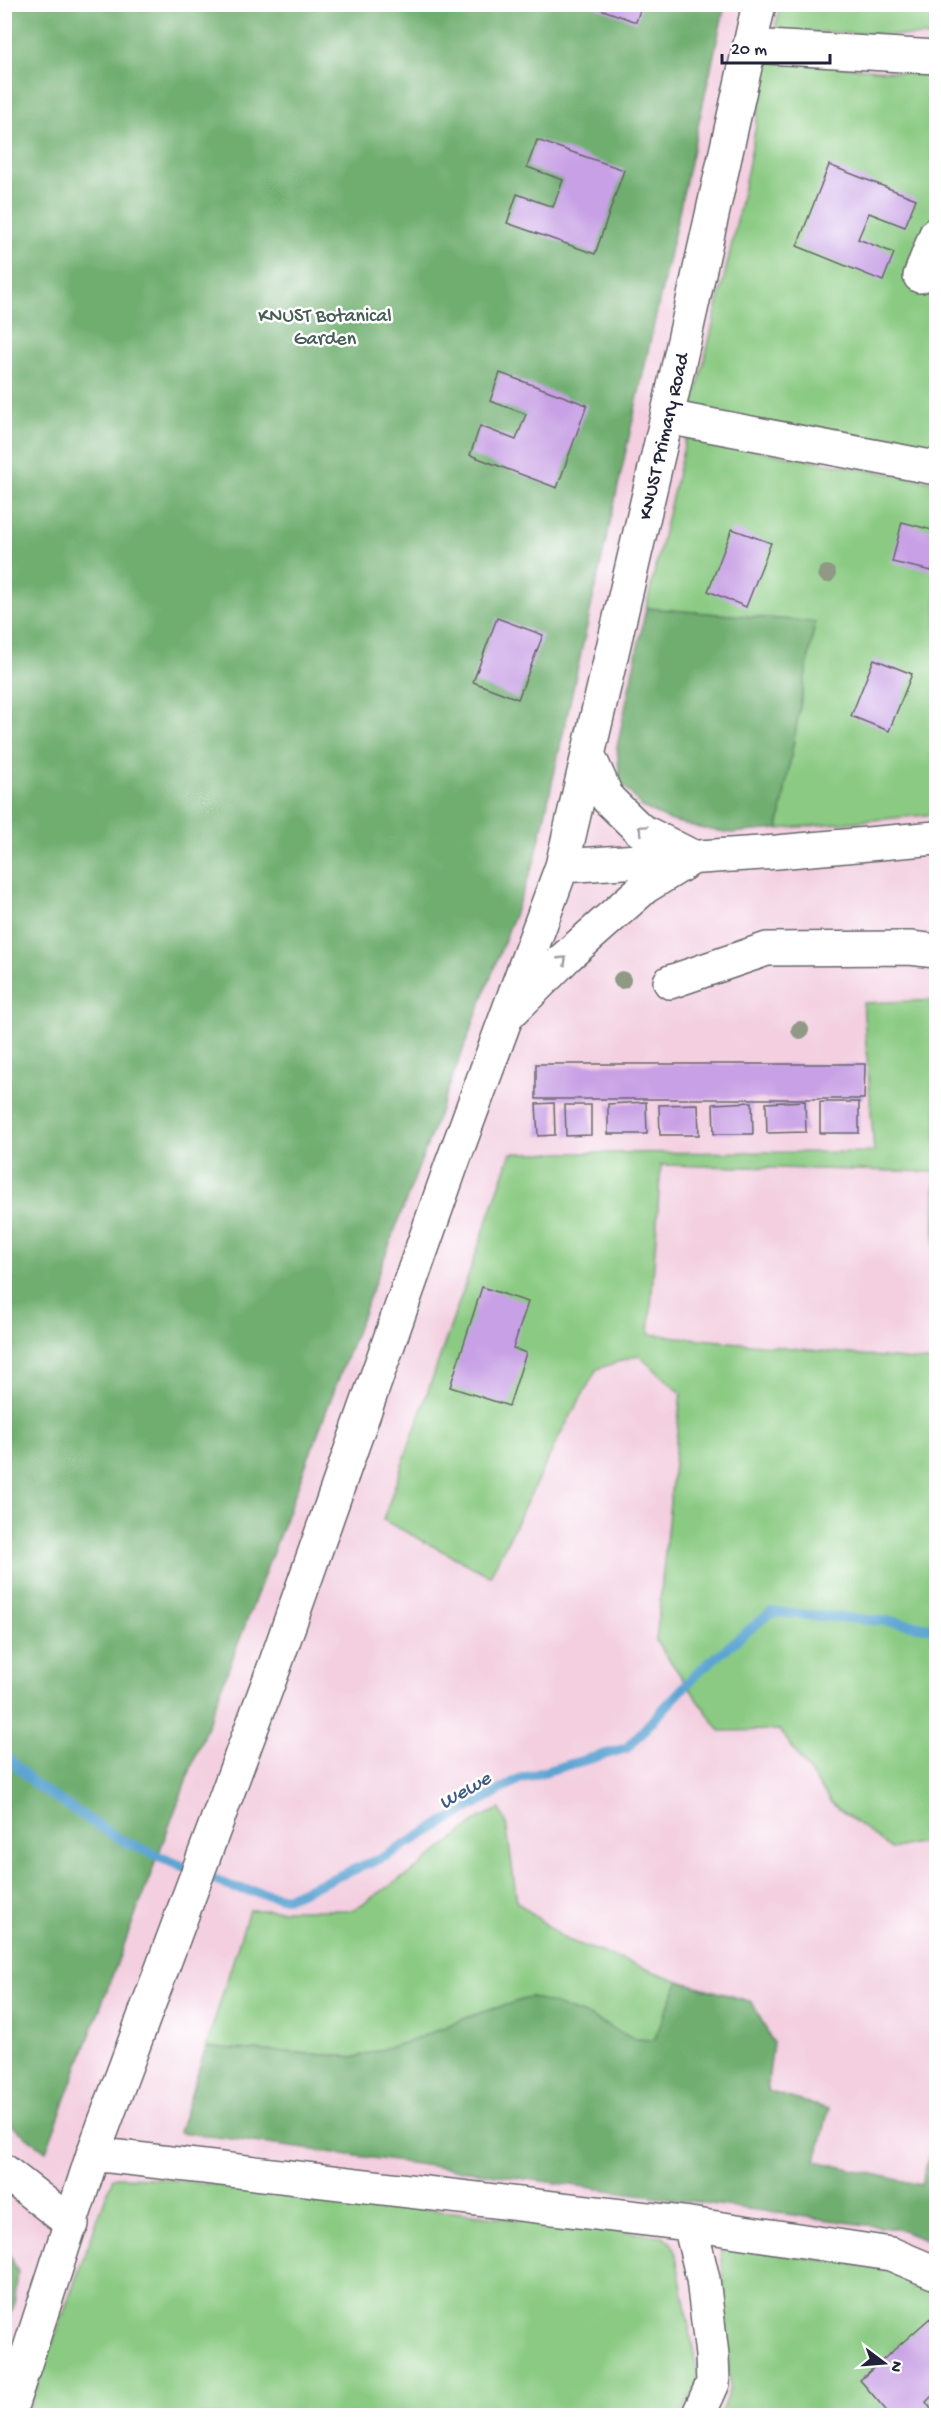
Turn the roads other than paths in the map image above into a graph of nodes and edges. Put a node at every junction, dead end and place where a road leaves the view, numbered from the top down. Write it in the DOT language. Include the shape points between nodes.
graph roads {
  1 [pos="759,4"];
  2 [pos="751,46"];
  3 [pos="936,57"];
  4 [pos="936,234"];
  5 [pos="920,276"];
  6 [pos="667,417"];
  7 [pos="936,468"];
  8 [pos="588,754"];
  9 [pos="936,838"];
  10 [pos="693,857"];
  11 [pos="562,866"];
  12 [pos="936,951"];
  13 [pos="670,982"];
  14 [pos="507,1016"];
  15 [pos="93,2154"];
  16 [pos="4,2171"];
  17 [pos="72,2224"];
  18 [pos="690,2224"];
  19 [pos="936,2273"];
  20 [pos="8,2415"];
  21 [pos="698,2415"];
  1 -- 2 [label="street, KNUST Primary Road"];
  2 -- 3 [label="street"];
  2 -- 6 [label="street, KNUST Primary Road"];
  4 -- 5 [label="street"];
  6 -- 7 [label="street"];
  6 -- 8 [label="street, KNUST Primary Road"];
  10 -- 8 [label="street, one-way" via="640,830 608,798"];
  8 -- 11 [label="street, KNUST Primary Road"];
  9 -- 10 [label="street"];
  10 -- 11 [label="street"];
  14 -- 10 [label="street, one-way" via="645,887"];
  11 -- 14 [label="street, KNUST Primary Road"];
  12 -- 13 [label="street" via="767,949"];
  14 -- 15 [label="street, KNUST Primary Road" via="275,1665"];
  15 -- 17 [label="street, KNUST Primary Road"];
  15 -- 18 [label="street"];
  16 -- 17 [label="street"];
  17 -- 20 [label="street, KNUST Primary Road"];
  18 -- 19 [label="street" via="891,2254"];
  18 -- 21 [label="street" via="703,2279 713,2374 713,2383"];
}
